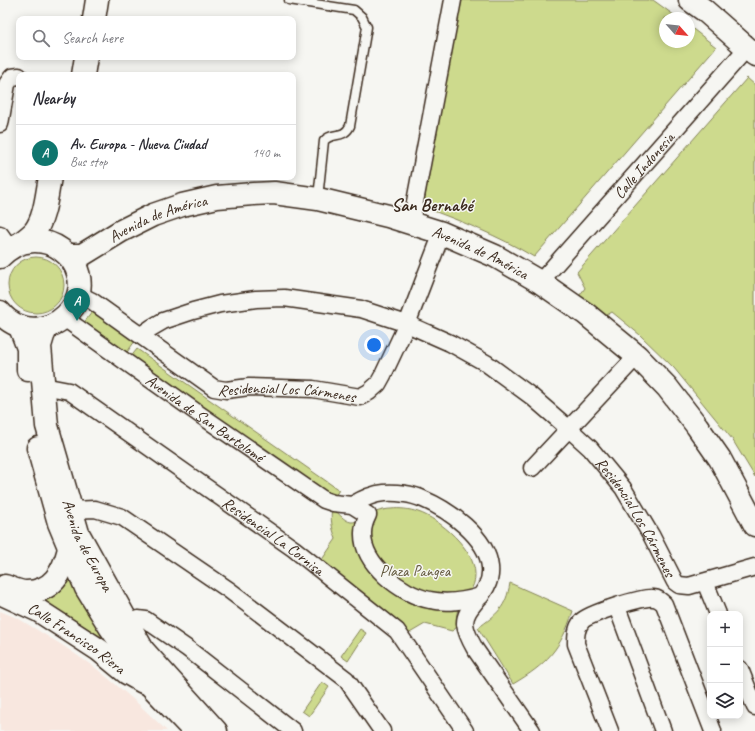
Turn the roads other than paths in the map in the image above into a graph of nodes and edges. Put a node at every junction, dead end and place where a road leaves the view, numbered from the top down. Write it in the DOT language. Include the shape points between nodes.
graph roads {
  1 [pos="83,0"];
  2 [pos="97,0"];
  3 [pos="289,0"];
  4 [pos="453,0"];
  5 [pos="690,0"];
  6 [pos="80,16"];
  7 [pos="94,16"];
  8 [pos="751,51"];
  9 [pos="72,60"];
  10 [pos="86,60"];
  11 [pos="70,72"];
  12 [pos="84,72"];
  13 [pos="16,76"];
  14 [pos="0,124"];
  15 [pos="50,180"];
  16 [pos="63,180"];
  17 [pos="318,199"];
  18 [pos="411,223"];
  19 [pos="442,233"];
  20 [pos="8,245"];
  21 [pos="71,256"];
  22 [pos="540,282"];
  23 [pos="78,294"];
  24 [pos="6,318"];
  25 [pos="56,322"];
  26 [pos="407,324"];
  27 [pos="141,335"];
  28 [pos="637,356"];
  29 [pos="43,386"];
  30 [pos="568,428"];
  31 [pos="532,468"];
  32 [pos="352,505"];
  33 [pos="72,510"];
  34 [pos="755,526"];
  35 [pos="69,549"];
  36 [pos="754,572"];
  37 [pos="705,582"];
  38 [pos="0,584"];
  39 [pos="0,593"];
  40 [pos="481,596"];
  41 [pos="616,606"];
  42 [pos="717,611"];
  43 [pos="127,623"];
  44 [pos="743,677"];
  45 [pos="151,686"];
  46 [pos="755,707"];
  47 [pos="194,731"];
  48 [pos="216,731"];
  49 [pos="293,731"];
  50 [pos="382,731"];
  51 [pos="465,731"];
  52 [pos="532,731"];
  53 [pos="610,731"];
  54 [pos="663,731"];
  55 [pos="713,731"];
  1 -- 6 [label="street"];
  2 -- 7 [label="street"];
  3 -- 17 [label="lane" via="354,10 362,17 367,27 350,126 342,135 328,136 324,141"];
  4 -- 18 [label="street"];
  5 -- 8 [label="street"];
  8 -- 22 [label="street, Calle Indonesia"];
  9 -- 11 [label="street"];
  10 -- 12 [label="street"];
  13 -- 14 [label="street" via="12,77 7,84"];
  15 -- 20 [label="street" via="46,204 34,232"];
  16 -- 21 [label="street" via="55,228"];
  17 -- 18 [label="street, Avenida de América"];
  17 -- 21 [label="street, Avenida de América" via="274,193 217,197 182,205 153,215"];
  18 -- 19 [label="street, Avenida de América"];
  19 -- 22 [label="street, Avenida de América" via="495,256"];
  19 -- 26 [label="street, Residencial Los Cármenes"];
  20 -- 21 [label="street" via="40,240"];
  21 -- 23 [label="street" via="78,277"];
  22 -- 28 [label="street, Avenida de América" via="586,314"];
  23 -- 25 [label="street, Avenida de Europa" via="75,303"];
  23 -- 27 [label="street, Residencial Los Cármenes"];
  24 -- 25 [label="street" via="29,329 38,329"];
  24 -- 35 [label="street, Avenida de Europa" via="28,348 32,415 38,448"];
  25 -- 29 [label="street, Avenida de Europa" via="43,336 40,346"];
  25 -- 32 [label="street, Avenida de San Bartolomé" via="200,414 324,500"];
  26 -- 27 [label="street, Residencial Los Cármenes" via="361,309 284,298 256,299 193,311 163,321"];
  26 -- 27 [label="street, Residencial Los Cármenes" via="378,384 360,397 313,389 214,388"];
  26 -- 30 [label="street, Residencial Los Cármenes" via="486,363 531,396"];
  28 -- 30 [label="street"];
  28 -- 34 [label="street, Avenida de América" via="667,387 720,459"];
  29 -- 33 [label="street, Avenida de Europa" via="47,426"];
  29 -- 51 [label="street, Residencial La Cornisa" via="69,392 294,549 398,631"];
  30 -- 31 [label="street"];
  30 -- 37 [label="street, Residencial Los Cármenes" via="590,448 623,488 652,535 675,582 684,586"];
  32 -- 40 [label="street, Avenida de San Bartolomé" via="368,515 363,532 368,552 377,568 394,583 418,597 447,603"];
  32 -- 40 [label="street" via="366,497 384,493 421,498 442,508 473,534 487,553 491,576"];
  33 -- 43 [label="street, Avenida de Europa" via="78,534"];
  33 -- 50 [label="street" via="95,509 122,517 229,590 346,679"];
  35 -- 38 [label="street" via="60,574 44,588 25,592"];
  35 -- 45 [label="street, Avenida de Europa" via="86,588"];
  36 -- 37 [label="street, Residencial Los Cármenes"];
  37 -- 42 [label="street"];
  39 -- 45 [label="street, Calle Francisco Riera" via="39,611 99,650 127,673"];
  40 -- 52 [label="street" via="466,618 465,625 469,638"];
  41 -- 53 [label="street" via="586,616 576,633 576,644"];
  41 -- 54 [label="street"];
  41 -- 55 [label="street" via="652,597 664,604"];
  43 -- 48 [label="street, Avenida de Europa" via="143,650"];
  43 -- 49 [label="street" via="138,619 146,620 188,649"];
  44 -- 46 [label="street"];
  45 -- 47 [label="street, Avenida de Europa"];
}
